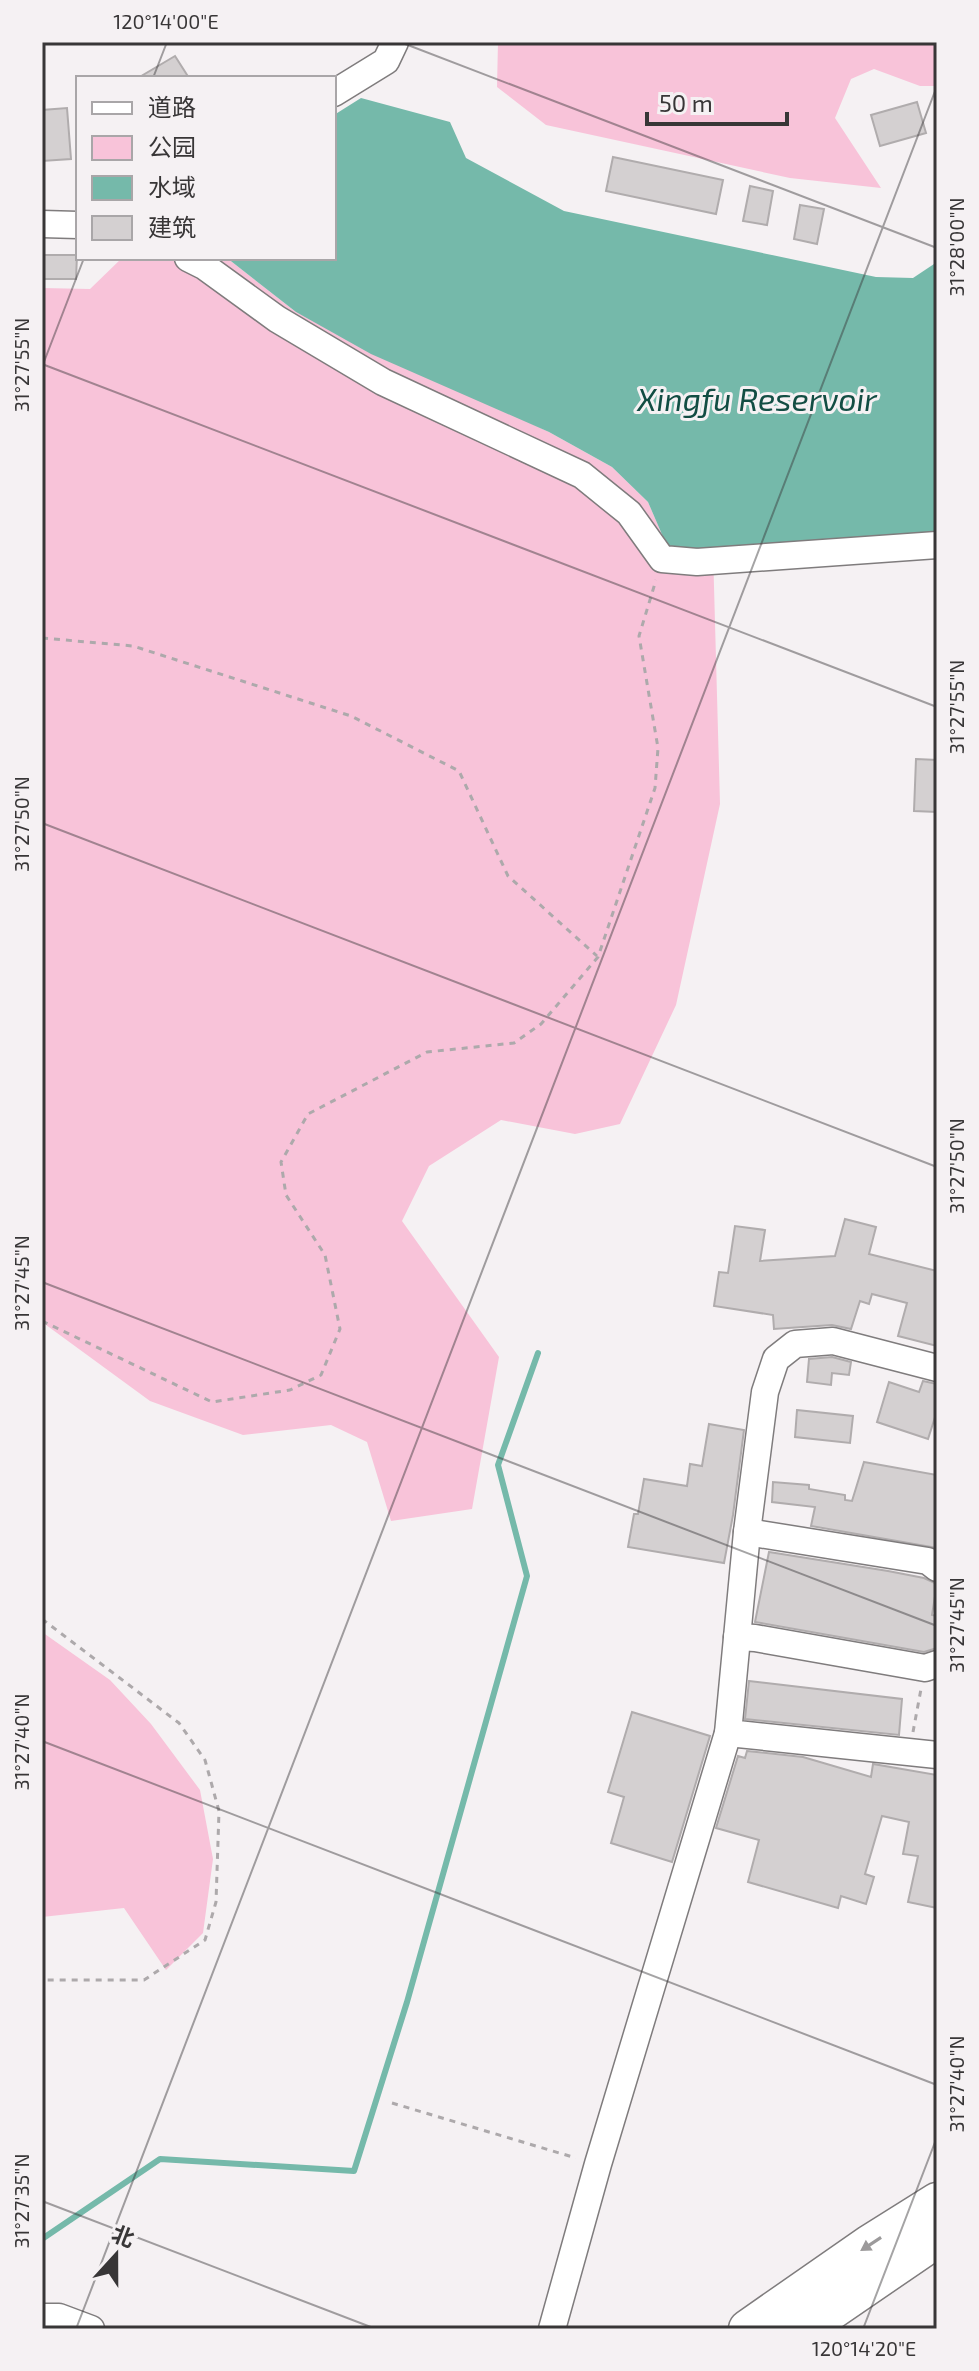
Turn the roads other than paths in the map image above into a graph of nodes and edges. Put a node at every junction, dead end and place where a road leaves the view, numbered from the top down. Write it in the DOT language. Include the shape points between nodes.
graph roads {
  1 [pos="395,42"];
  2 [pos="336,92"];
  3 [pos="42,224"];
  4 [pos="76,225"];
  5 [pos="192,260"];
  6 [pos="937,545"];
  7 [pos="937,1368"];
  8 [pos="747,1532"];
  9 [pos="937,1568"];
  10 [pos="737,1637"];
  11 [pos="931,1666"];
  12 [pos="728,1733"];
  13 [pos="937,1755"];
  14 [pos="937,2202"];
  15 [pos="937,2238"];
  16 [pos="48,2313"];
  17 [pos="91,2329"];
  18 [pos="552,2329"];
  19 [pos="748,2329"];
  20 [pos="804,2329"];
  1 -- 2 [label="street" via="386,61"];
  3 -- 4 [label="street"];
  5 -- 6 [label="street" via="383,382 582,475 629,513 662,559 697,562"];
  7 -- 8 [label="street" via="833,1341 795,1344 776,1359 765,1392"];
  8 -- 9 [label="street" via="928,1561"];
  8 -- 10 [label="street"];
  10 -- 11 [label="street"];
  10 -- 12 [label="street"];
  12 -- 13 [label="street"];
  12 -- 18 [label="street"];
  14 -- 19 [label="highway, one-way"];
  15 -- 20 [label="highway"];
  16 -- 17 [label="street"];
}
